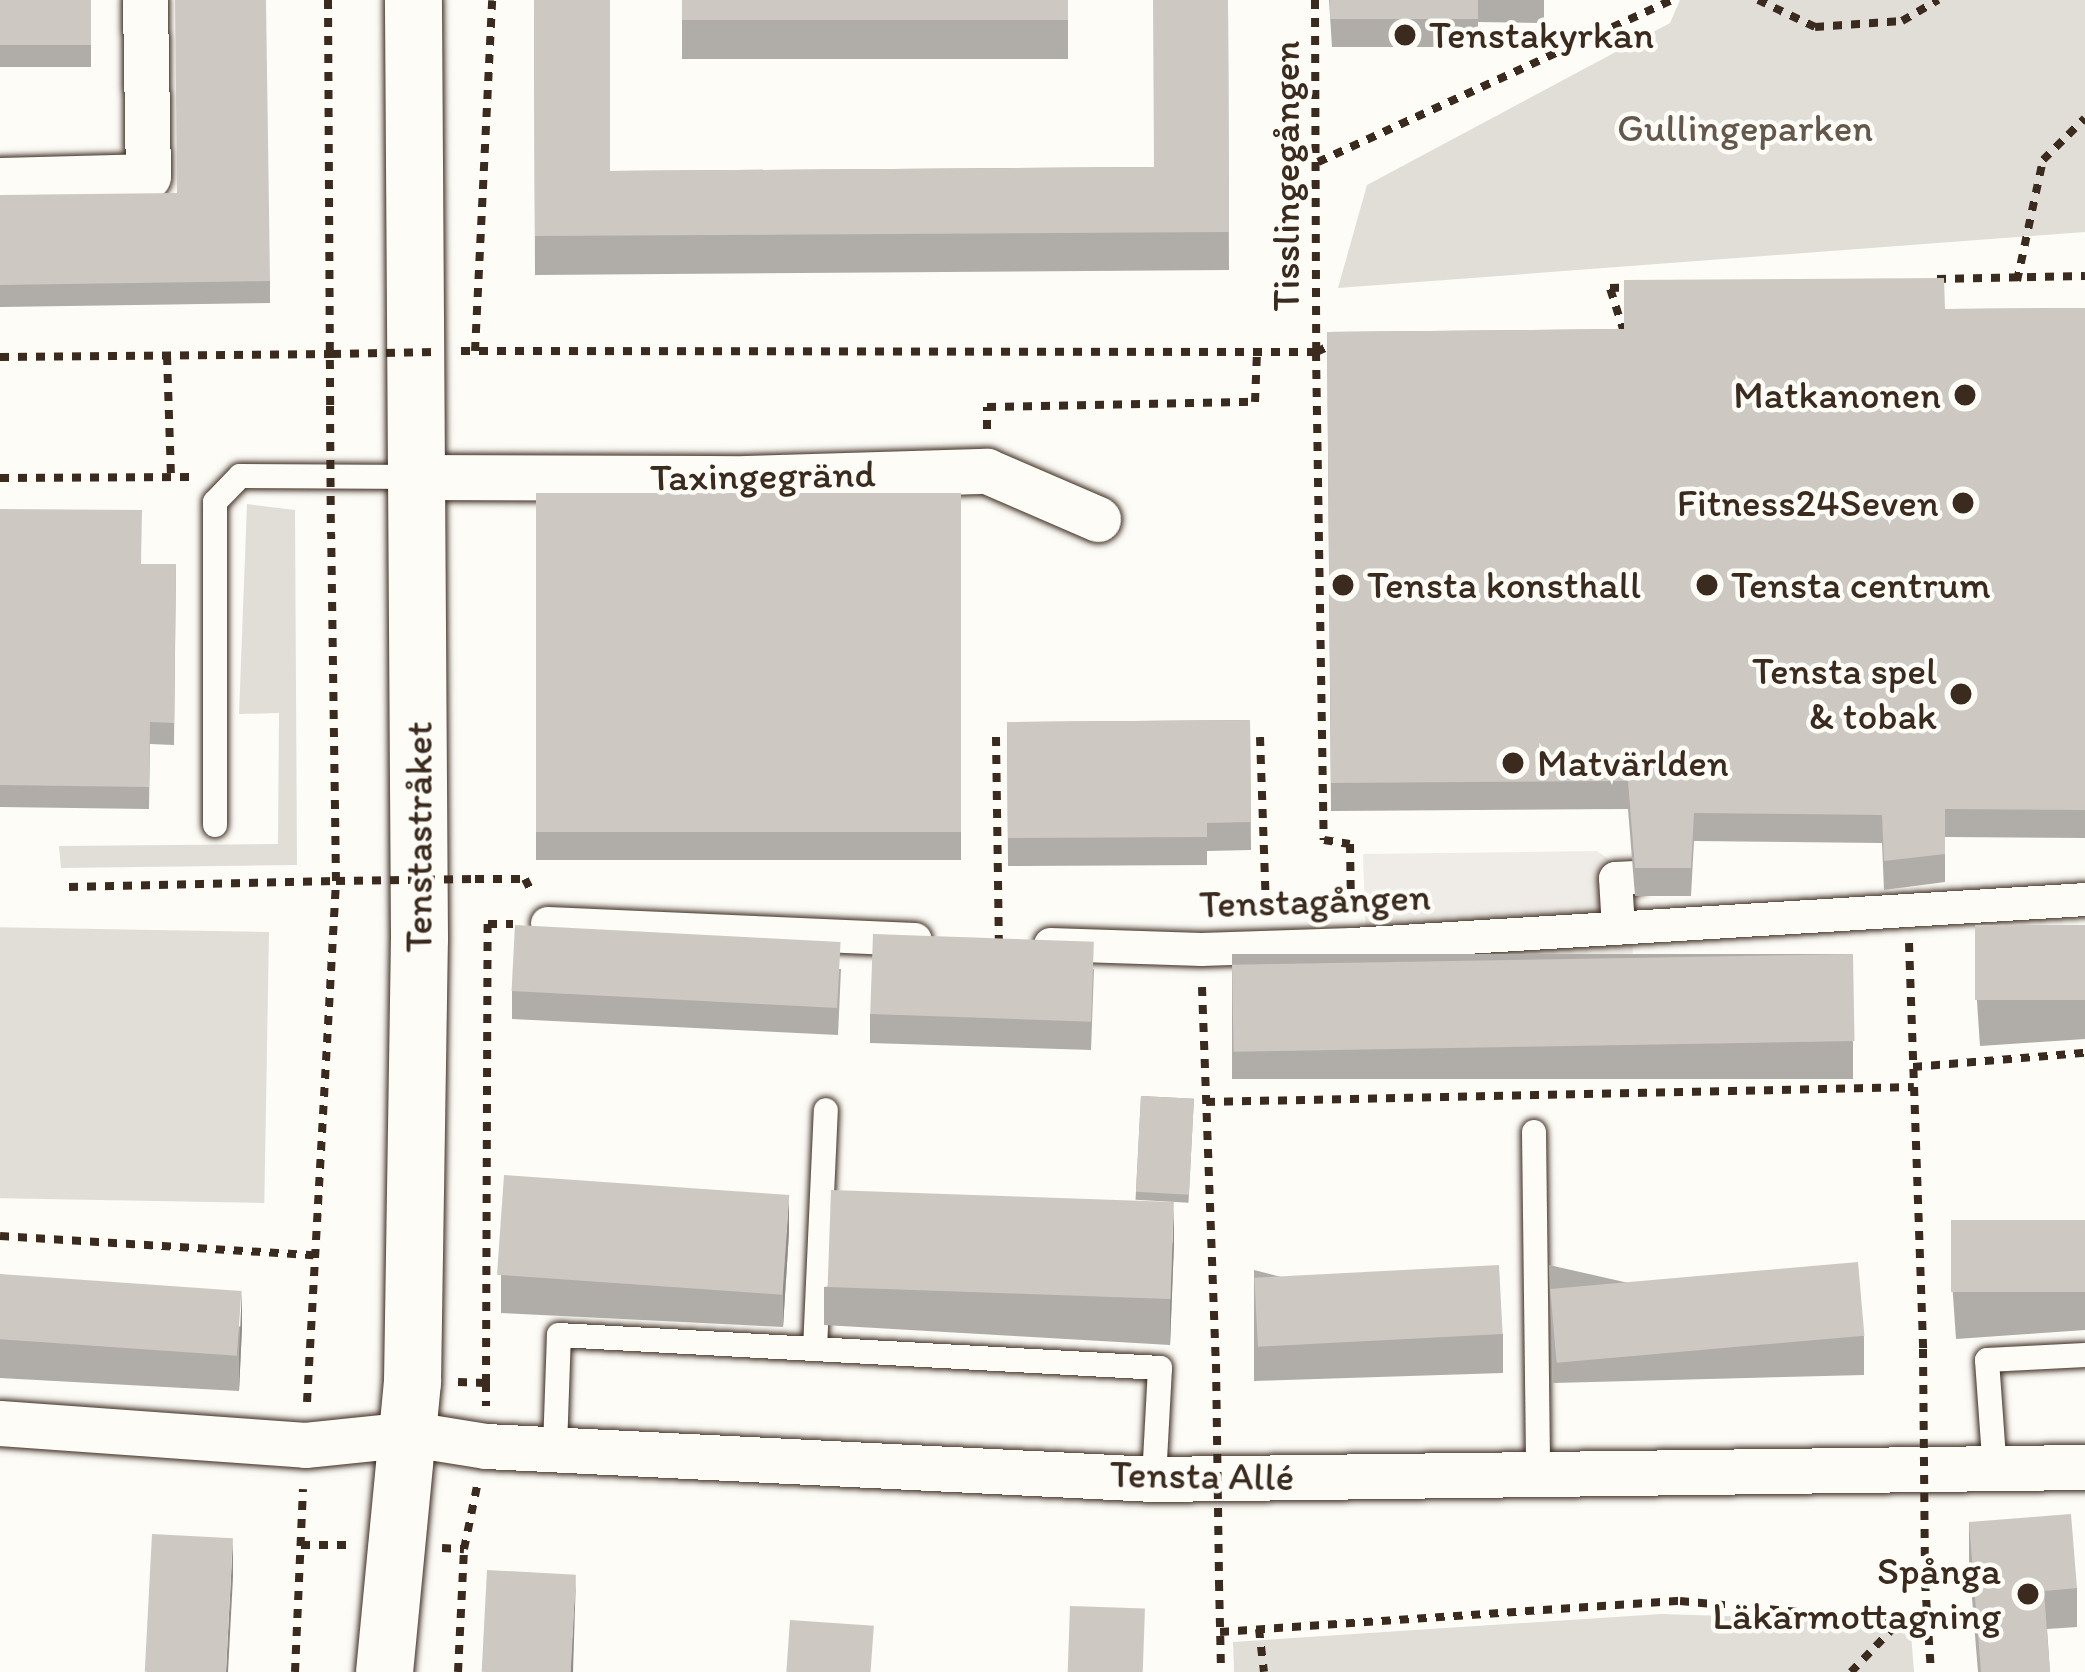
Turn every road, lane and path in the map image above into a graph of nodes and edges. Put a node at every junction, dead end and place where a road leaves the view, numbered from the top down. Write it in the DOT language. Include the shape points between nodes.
graph roads {
  1 [pos="145,0"];
  2 [pos="328,0"];
  3 [pos="413,0"];
  4 [pos="493,0"];
  5 [pos="1315,0"];
  6 [pos="1672,0"];
  7 [pos="1758,0"];
  8 [pos="1938,0"];
  9 [pos="2085,118"];
  10 [pos="1318,162"];
  11 [pos="0,180"];
  12 [pos="2085,276"];
  13 [pos="1915,280"];
  14 [pos="2017,281"];
  15 [pos="1657,286"];
  16 [pos="1601,332"];
  17 [pos="1353,336"];
  18 [pos="475,351"];
  19 [pos="436,352"];
  20 [pos="1257,352"];
  21 [pos="332,354"];
  22 [pos="167,356"];
  23 [pos="0,357"];
  24 [pos="987,471"];
  25 [pos="239,476"];
  26 [pos="171,477"];
  27 [pos="418,477"];
  28 [pos="0,478"];
  29 [pos="1098,519"];
  30 [pos="995,737"];
  31 [pos="1260,737"];
  32 [pos="215,825"];
  33 [pos="1635,877"];
  34 [pos="336,881"];
  35 [pos="69,887"];
  36 [pos="2085,899"];
  37 [pos="1907,910"];
  38 [pos="548,923"];
  39 [pos="1618,928"];
  40 [pos="952,940"];
  41 [pos="999,943"];
  42 [pos="1268,948"];
  43 [pos="1201,949"];
  44 [pos="2085,1053"];
  45 [pos="1913,1067"];
  46 [pos="1914,1087"];
  47 [pos="1206,1102"];
  48 [pos="826,1110"];
  49 [pos="1534,1132"];
  50 [pos="0,1236"];
  51 [pos="313,1255"];
  52 [pos="814,1349"];
  53 [pos="2085,1355"];
  54 [pos="486,1383"];
  55 [pos="0,1423"];
  56 [pos="305,1433"];
  57 [pos="411,1434"];
  58 [pos="555,1448"];
  59 [pos="2085,1467"];
  60 [pos="1995,1472"];
  61 [pos="1538,1476"];
  62 [pos="1154,1478"];
  63 [pos="464,1549"];
  64 [pos="1900,1621"];
  65 [pos="1927,1624"];
  66 [pos="1259,1629"];
  67 [pos="1220,1632"];
  68 [pos="295,1672"];
  69 [pos="384,1672"];
  70 [pos="458,1672"];
  71 [pos="1221,1672"];
  72 [pos="1264,1672"];
  73 [pos="1851,1672"];
  74 [pos="1930,1672"];
  1 -- 11 [label="street" via="148,176"];
  2 -- 21 [label="path"];
  3 -- 27 [label="street, Tenstastråket"];
  4 -- 18 [label="path"];
  5 -- 10 [label="path, Tisslingegången"];
  6 -- 10 [label="path"];
  7 -- 8 [label="path" via="1815,27 1902,21"];
  9 -- 14 [label="path" via="2043,160"];
  10 -- 17 [label="path, Tisslingegången" via="1316,352"];
  12 -- 14 [label="path"];
  13 -- 14 [label="path"];
  15 -- 16 [label="path" via="1610,288 1624,332"];
  19 -- 21 [label="path, bridge"];
  20 -- 24 [label="path" via="1255,402 987,407"];
  21 -- 22 [label="path"];
  21 -- 34 [label="path, bridge"];
  22 -- 23 [label="path"];
  22 -- 26 [label="path"];
  24 -- 27 [label="street, Taxingegränd" via="746,490"];
  24 -- 29 [label="street, Taxingegränd"];
  25 -- 26 [label="path"];
  25 -- 27 [label="lane"];
  25 -- 32 [label="lane" via="215,502"];
  26 -- 28 [label="path"];
  27 -- 57 [label="street, Tenstastråket"];
  30 -- 41 [label="path"];
  31 -- 42 [label="path"];
  33 -- 39 [label="street" via="1615,878"];
  34 -- 35 [label="path"];
  34 -- 38 [label="path, bridge" via="525,880"];
  34 -- 51 [label="path"];
  36 -- 37 [label="street, Tenstagången"];
  37 -- 39 [label="street, Tenstagången"];
  37 -- 45 [label="path"];
  38 -- 40 [label="street"];
  38 -- 54 [label="path" via="488,924"];
  39 -- 42 [label="street, Tenstagången"];
  41 -- 43 [label="street, Tenstagången"];
  42 -- 43 [label="street, Tenstagången"];
  43 -- 47 [label="path"];
  44 -- 45 [label="path"];
  45 -- 46 [label="path"];
  46 -- 47 [label="path"];
  46 -- 65 [label="path, bridge"];
  47 -- 67 [label="path, bridge"];
  48 -- 52 [label="lane"];
  49 -- 61 [label="lane"];
  50 -- 51 [label="path"];
  51 -- 56 [label="path"];
  52 -- 58 [label="lane" via="559,1335"];
  52 -- 62 [label="lane" via="1160,1368"];
  53 -- 60 [label="lane" via="1987,1360"];
  55 -- 56 [label="street, Tensta Allé"];
  56 -- 57 [label="street, Tensta Allé"];
  56 -- 68 [label="path"];
  57 -- 58 [label="street, Tensta Allé"];
  57 -- 69 [label="street, Tenstastråket"];
  58 -- 62 [label="street, Tensta Allé"];
  59 -- 60 [label="street, Tensta Allé"];
  60 -- 61 [label="street, Tensta Allé"];
  61 -- 62 [label="street, Tensta Allé"];
  63 -- 70 [label="path"];
  64 -- 65 [label="path"];
  64 -- 66 [label="path" via="1680,1601"];
  64 -- 73 [label="path"];
  65 -- 74 [label="path"];
  66 -- 67 [label="path"];
  66 -- 72 [label="path"];
  67 -- 71 [label="path"];
}
